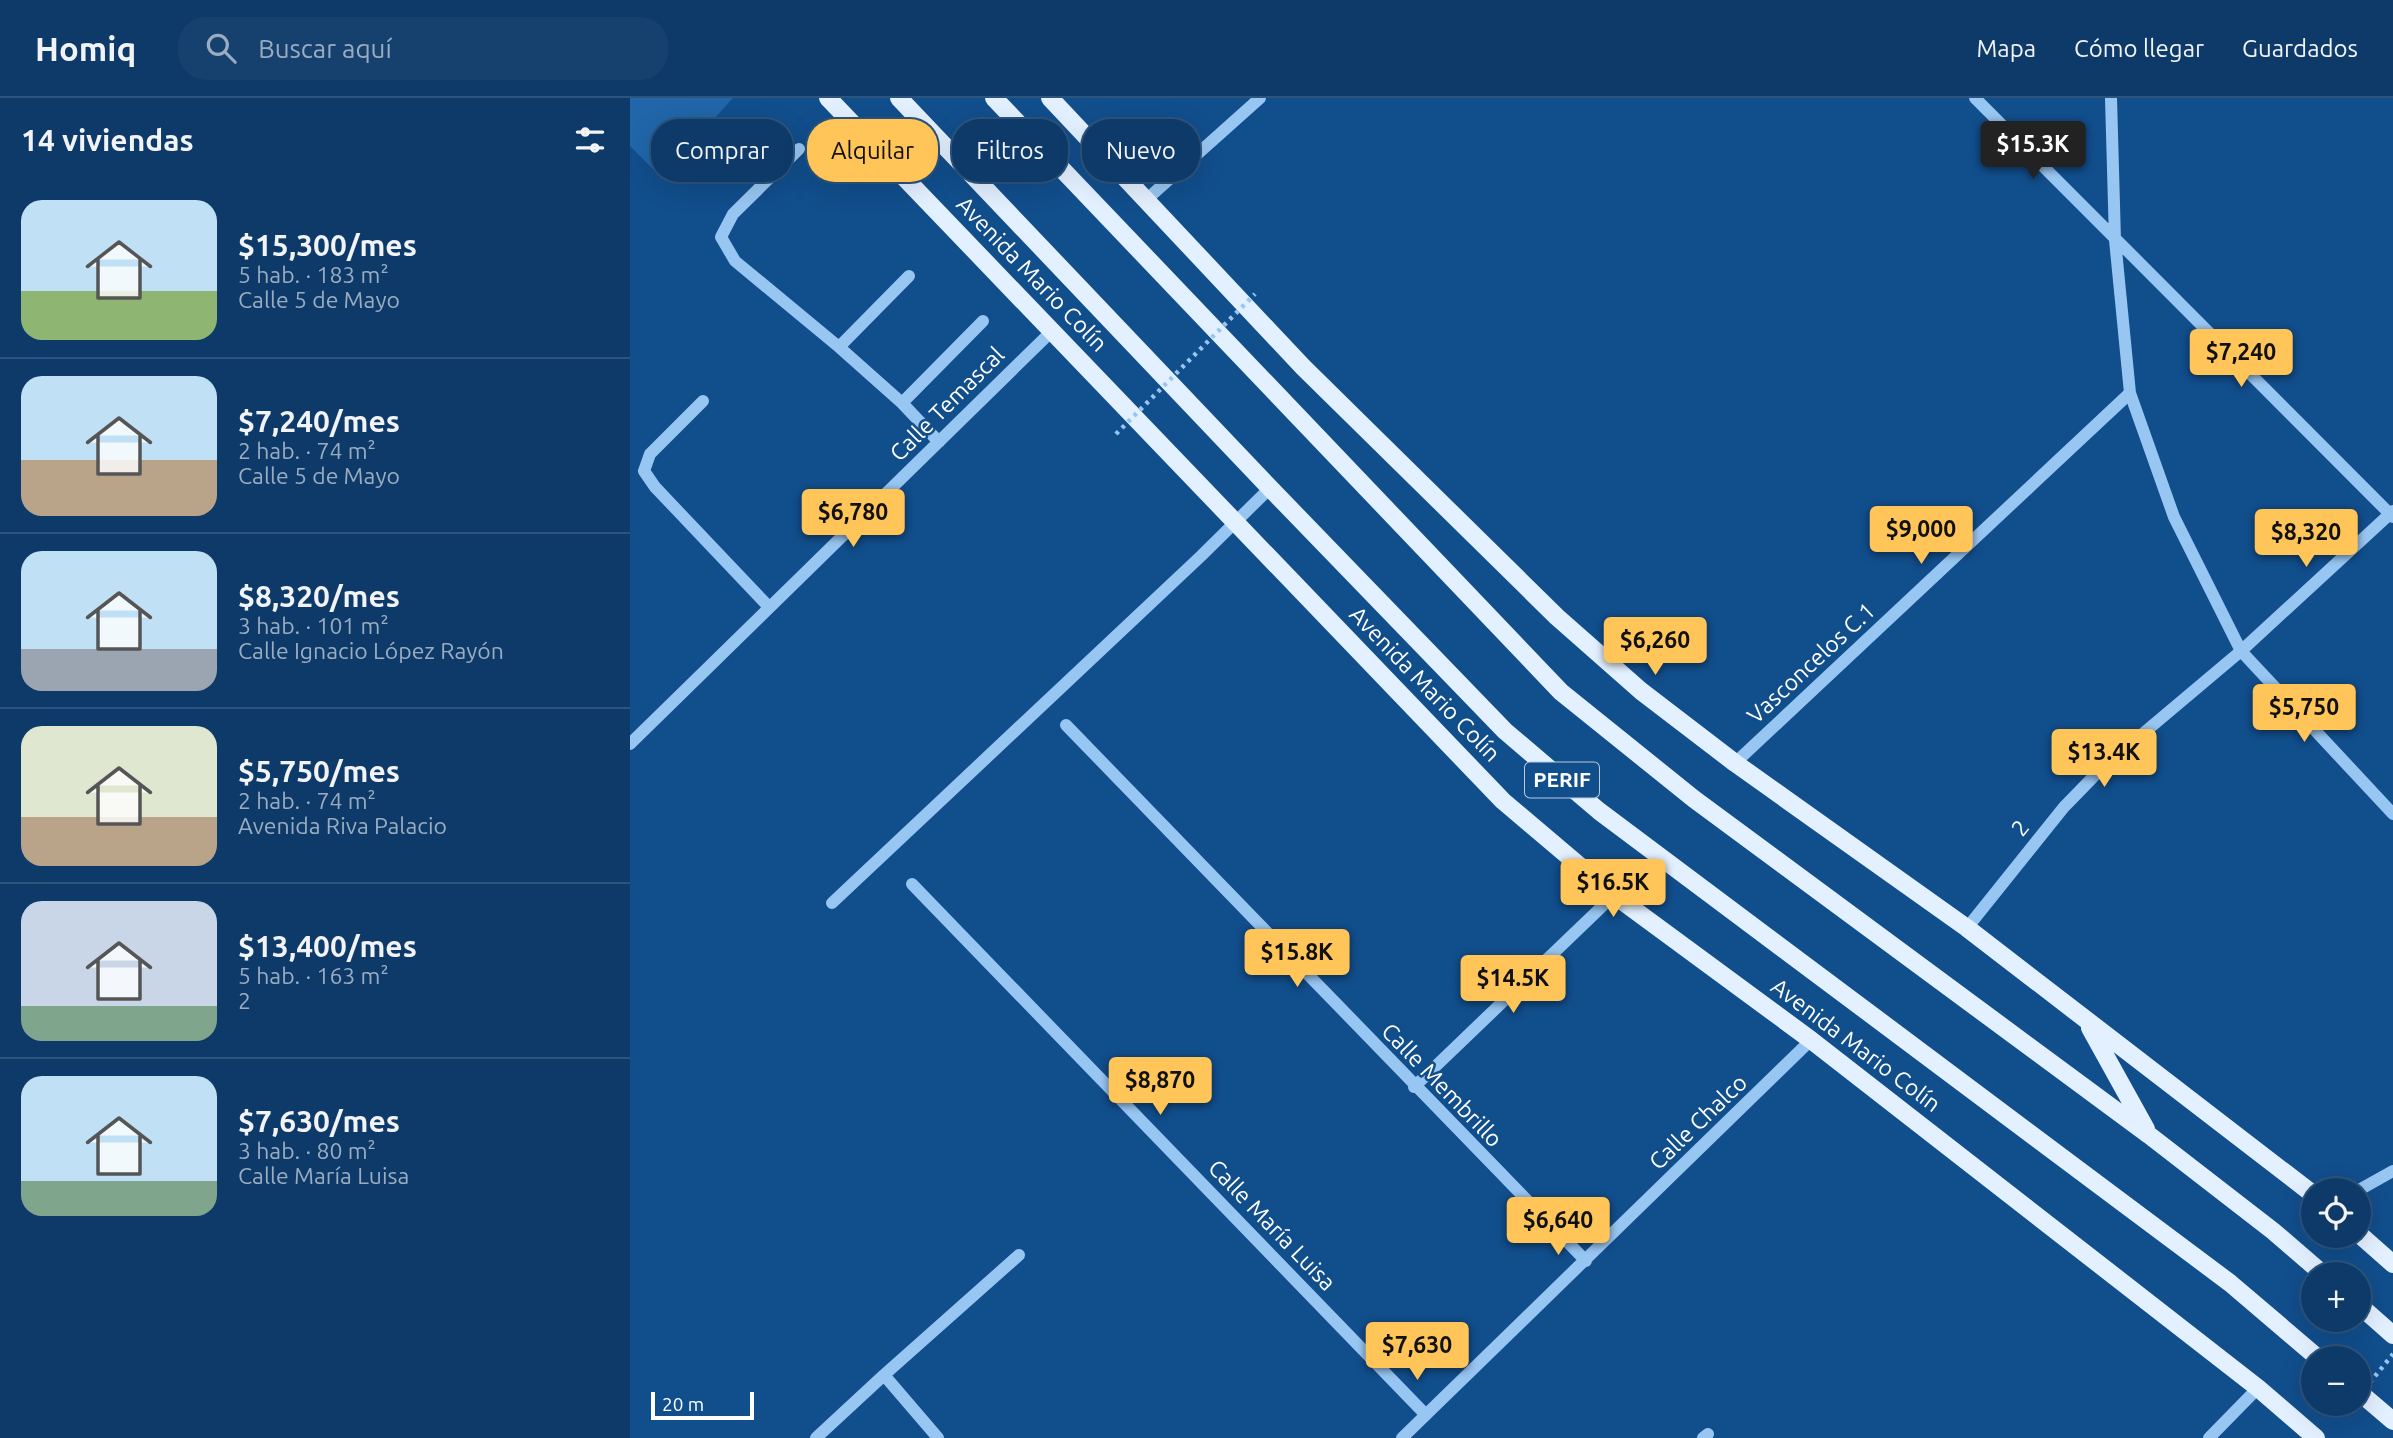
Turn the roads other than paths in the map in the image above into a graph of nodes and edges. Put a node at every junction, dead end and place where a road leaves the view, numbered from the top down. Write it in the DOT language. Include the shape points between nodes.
graph roads {
  1 [pos="828,98"];
  2 [pos="899,98"];
  3 [pos="994,98"];
  4 [pos="1050,98"];
  5 [pos="1260,98"];
  6 [pos="1975,98"];
  7 [pos="2111,98"];
  8 [pos="799,149"];
  9 [pos="1146,200"];
  10 [pos="2116,240"];
  11 [pos="909,276"];
  12 [pos="983,321"];
  13 [pos="1053,330"];
  14 [pos="839,347"];
  15 [pos="2130,393"];
  16 [pos="703,401"];
  17 [pos="902,404"];
  18 [pos="939,442"];
  19 [pos="1270,488"];
  20 [pos="2392,514"];
  21 [pos="1235,522"];
  22 [pos="769,607"];
  23 [pos="2241,650"];
  24 [pos="1066,725"];
  25 [pos="630,744"];
  26 [pos="1735,763"];
  27 [pos="2393,814"];
  28 [pos="912,884"];
  29 [pos="1614,895"];
  30 [pos="832,903"];
  31 [pos="1967,928"];
  32 [pos="2085,1019"];
  33 [pos="1811,1040"];
  34 [pos="1414,1087"];
  35 [pos="2149,1135"];
  36 [pos="2393,1171"];
  37 [pos="2371,1183"];
  38 [pos="2301,1185"];
  39 [pos="2371,1245"];
  40 [pos="1019,1255"];
  41 [pos="1586,1261"];
  42 [pos="2309,1262"];
  43 [pos="2393,1264"];
  44 [pos="2371,1316"];
  45 [pos="2393,1335"];
  46 [pos="2304,1346"];
  47 [pos="884,1375"];
  48 [pos="2258,1388"];
  49 [pos="2371,1404"];
  50 [pos="1426,1415"];
  51 [pos="2393,1421"];
  52 [pos="816,1438"];
  53 [pos="938,1438"];
  54 [pos="1402,1438"];
  55 [pos="2209,1438"];
  56 [pos="2316,1438"];
  1 -- 13 [label="main road, Avenida Mario Colín"];
  2 -- 19 [label="main road, Avenida Mario Colín / PERIF"];
  3 -- 35 [label="main road, PERIF" via="1561,692 1694,799"];
  4 -- 9 [label="main road"];
  5 -- 9 [label="street"];
  6 -- 10 [label="street"];
  7 -- 10 [label="street"];
  8 -- 14 [label="street" via="733,214 721,237 735,261"];
  9 -- 26 [label="main road" via="1303,367 1557,617 1641,691"];
  10 -- 15 [label="street"];
  10 -- 20 [label="street"];
  11 -- 14 [label="street"];
  12 -- 17 [label="street"];
  13 -- 18 [label="street, Calle Temascal"];
  13 -- 21 [label="main road, Avenida Mario Colín"];
  14 -- 17 [label="street"];
  15 -- 23 [label="street" via="2174,517"];
  15 -- 26 [label="street, Vasconcelos C.1"];
  16 -- 22 [label="street" via="650,454 644,471"];
  17 -- 18 [label="street"];
  18 -- 22 [label="street, Calle Temascal"];
  19 -- 21 [label="street"];
  19 -- 46 [label="main road, Avenida Mario Colín / PERIF" via="1505,731 1599,811 2230,1283"];
  20 -- 23 [label="street, 2"];
  21 -- 29 [label="main road, Avenida Mario Colín" via="1503,801"];
  21 -- 30 [label="street"];
  22 -- 25 [label="street, Calle Temascal"];
  23 -- 27 [label="street"];
  23 -- 31 [label="street, 2" via="2102,768 2064,807"];
  24 -- 34 [label="street, Calle Membrillo"];
  26 -- 31 [label="main road"];
  28 -- 50 [label="street, Calle María Luisa"];
  29 -- 33 [label="main road, Avenida Mario Colín"];
  29 -- 34 [label="street"];
  31 -- 32 [label="main road"];
  32 -- 35 [label="main road"];
  32 -- 38 [label="main road"];
  33 -- 41 [label="street, Calle Chalco"];
  33 -- 48 [label="main road, Avenida Mario Colín"];
  34 -- 41 [label="street, Calle Membrillo"];
  35 -- 42 [label="main road, PERIF"];
  36 -- 37 [label="street"];
  39 -- 43 [label="main road"];
  40 -- 47 [label="street"];
  41 -- 50 [label="street, Calle Chalco"];
  44 -- 45 [label="main road"];
  47 -- 52 [label="street"];
  47 -- 53 [label="street"];
  48 -- 55 [label="street"];
  48 -- 56 [label="main road, Avenida Mario Colín"];
  49 -- 51 [label="main road"];
  50 -- 54 [label="street, Calle Chalco"];
}
